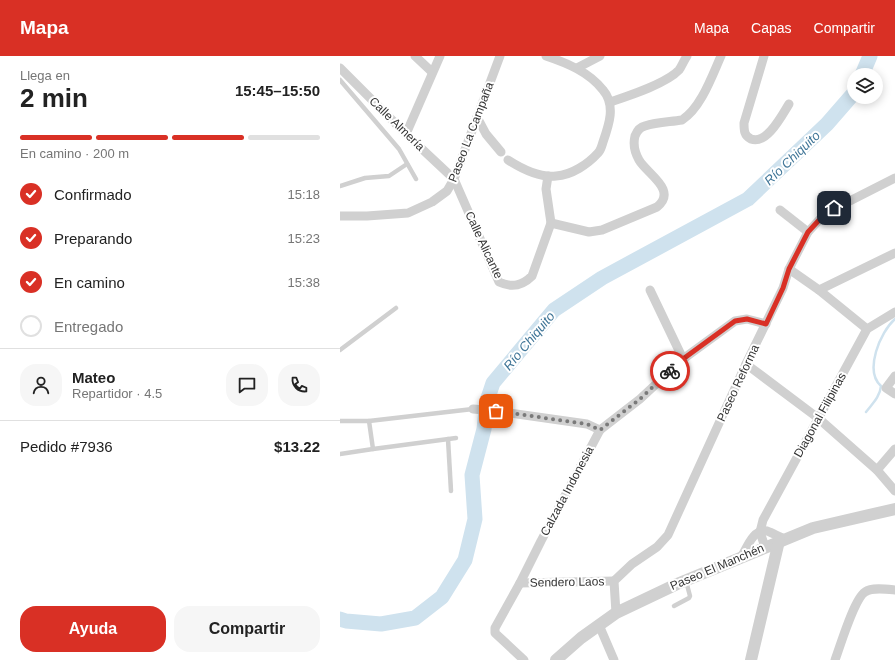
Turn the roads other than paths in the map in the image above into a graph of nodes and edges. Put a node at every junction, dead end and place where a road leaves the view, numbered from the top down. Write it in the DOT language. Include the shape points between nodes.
graph roads {
  1 [pos="415,56"];
  2 [pos="440,56"];
  3 [pos="500,56"];
  4 [pos="546,56"];
  5 [pos="600,56"];
  6 [pos="687,56"];
  7 [pos="721,56"];
  8 [pos="764,56"];
  9 [pos="577,68"];
  10 [pos="341,70"];
  11 [pos="432,72"];
  12 [pos="340,80"];
  13 [pos="610,102"];
  14 [pos="788,104"];
  15 [pos="477,117"];
  16 [pos="406,134"];
  17 [pos="501,152"];
  18 [pos="508,160"];
  19 [pos="407,164"];
  20 [pos="548,176"];
  21 [pos="416,178"];
  22 [pos="895,178"];
  23 [pos="454,179"];
  24 [pos="340,186"];
  25 [pos="780,210"];
  26 [pos="340,216"];
  27 [pos="552,222"];
  28 [pos="808,232"];
  29 [pos="895,253"];
  30 [pos="789,269"];
  31 [pos="650,290"];
  32 [pos="819,290"];
  33 [pos="396,308"];
  34 [pos="895,312"];
  35 [pos="766,324"];
  36 [pos="867,329"];
  37 [pos="340,350"];
  38 [pos="683,359"];
  39 [pos="746,364"];
  40 [pos="895,376"];
  41 [pos="895,394"];
  42 [pos="473,409"];
  43 [pos="818,418"];
  44 [pos="340,420"];
  45 [pos="370,421"];
  46 [pos="600,430"];
  47 [pos="456,438"];
  48 [pos="448,439"];
  49 [pos="373,449"];
  50 [pos="895,449"];
  51 [pos="340,454"];
  52 [pos="877,470"];
  53 [pos="895,490"];
  54 [pos="451,492"];
  55 [pos="895,509"];
  56 [pos="760,532"];
  57 [pos="782,540"];
  58 [pos="765,547"];
  59 [pos="742,556"];
  60 [pos="686,580"];
  61 [pos="614,581"];
  62 [pos="520,583"];
  63 [pos="892,590"];
  64 [pos="895,598"];
  65 [pos="674,606"];
  66 [pos="616,613"];
  67 [pos="599,625"];
  68 [pos="524,660"];
  69 [pos="556,660"];
  70 [pos="614,660"];
  71 [pos="751,660"];
  72 [pos="835,660"];
  1 -- 11 [label="street"];
  2 -- 11 [label="street"];
  3 -- 15 [label="street, Paseo La Campaña"];
  4 -- 9 [label="street"];
  5 -- 9 [label="street"];
  6 -- 13 [label="street" via="679,70 670,77"];
  7 -- 27 [label="street" via="693,111 682,120 644,126 637,132 634,140 635,150 639,161 662,187 662,203 602,230 589,232"];
  8 -- 14 [label="street" via="744,123 744,133 756,140 766,136"];
  9 -- 13 [label="street" via="604,90"];
  10 -- 16 [label="street, Calle Almería"];
  11 -- 16 [label="street"];
  12 -- 19 [label="lane" via="399,149"];
  13 -- 20 [label="street" via="610,123 599,152 577,170 558,176"];
  15 -- 17 [label="street" via="486,134"];
  15 -- 23 [label="street, Paseo La Campaña"];
  16 -- 23 [label="street, Calle Almería"];
  18 -- 20 [label="street" via="522,170"];
  19 -- 21 [label="lane"];
  19 -- 24 [label="lane" via="389,176 368,177"];
  20 -- 27 [label="street" via="546,190"];
  22 -- 28 [label="street, Paseo Reforma" via="834,208"];
  23 -- 26 [label="street, Paseo La Campaña" via="447,191 432,202 408,213"];
  23 -- 27 [label="street, Calle Alicante" via="499,282 517,285 526,282 532,276"];
  25 -- 28 [label="street"];
  28 -- 30 [label="street, Paseo Reforma"];
  29 -- 32 [label="street"];
  30 -- 32 [label="street"];
  30 -- 35 [label="street, Paseo Reforma"];
  31 -- 38 [label="street"];
  32 -- 36 [label="street"];
  33 -- 37 [label="lane"];
  34 -- 36 [label="street, Diagonal Filipinas"];
  35 -- 38 [label="street, Calzada Indonesia" via="747,319 735,321"];
  35 -- 39 [label="street, Paseo Reforma"];
  36 -- 43 [label="street, Diagonal Filipinas"];
  38 -- 46 [label="street, Calzada Indonesia" via="640,399"];
  39 -- 43 [label="street"];
  39 -- 61 [label="street, Paseo Reforma" via="668,535"];
  40 -- 41 [label="street" via="886,388"];
  42 -- 45 [label="lane"];
  42 -- 46 [label="street" via="587,424"];
  43 -- 52 [label="street"];
  43 -- 56 [label="street, Diagonal Filipinas" via="763,520"];
  44 -- 45 [label="lane"];
  45 -- 49 [label="lane"];
  46 -- 62 [label="street, Calzada Indonesia"];
  47 -- 48 [label="lane"];
  48 -- 49 [label="lane"];
  48 -- 54 [label="lane"];
  49 -- 51 [label="lane"];
  50 -- 52 [label="street"];
  52 -- 53 [label="street"];
  55 -- 57 [label="street, Paseo El Manchén" via="813,528"];
  56 -- 57 [label="street" via="766,531"];
  56 -- 58 [label="street"];
  56 -- 59 [label="street, Diagonal Filipinas" via="755,535"];
  57 -- 58 [label="street, Paseo El Manchén"];
  57 -- 71 [label="street"];
  58 -- 59 [label="street, Paseo El Manchén"];
  59 -- 60 [label="street, Paseo El Manchén"];
  60 -- 65 [label="lane" via="690,596"];
  60 -- 66 [label="street, Paseo El Manchén"];
  61 -- 62 [label="street, Sendero Laos"];
  61 -- 66 [label="street"];
  62 -- 68 [label="street, Calzada Indonesia" via="494,628 495,633"];
  63 -- 64 [label="street"];
  63 -- 72 [label="street" via="875,589 864,592 857,602"];
  66 -- 67 [label="street, Paseo El Manchén"];
  67 -- 69 [label="street, Paseo El Manchén"];
  67 -- 70 [label="street"];
}
